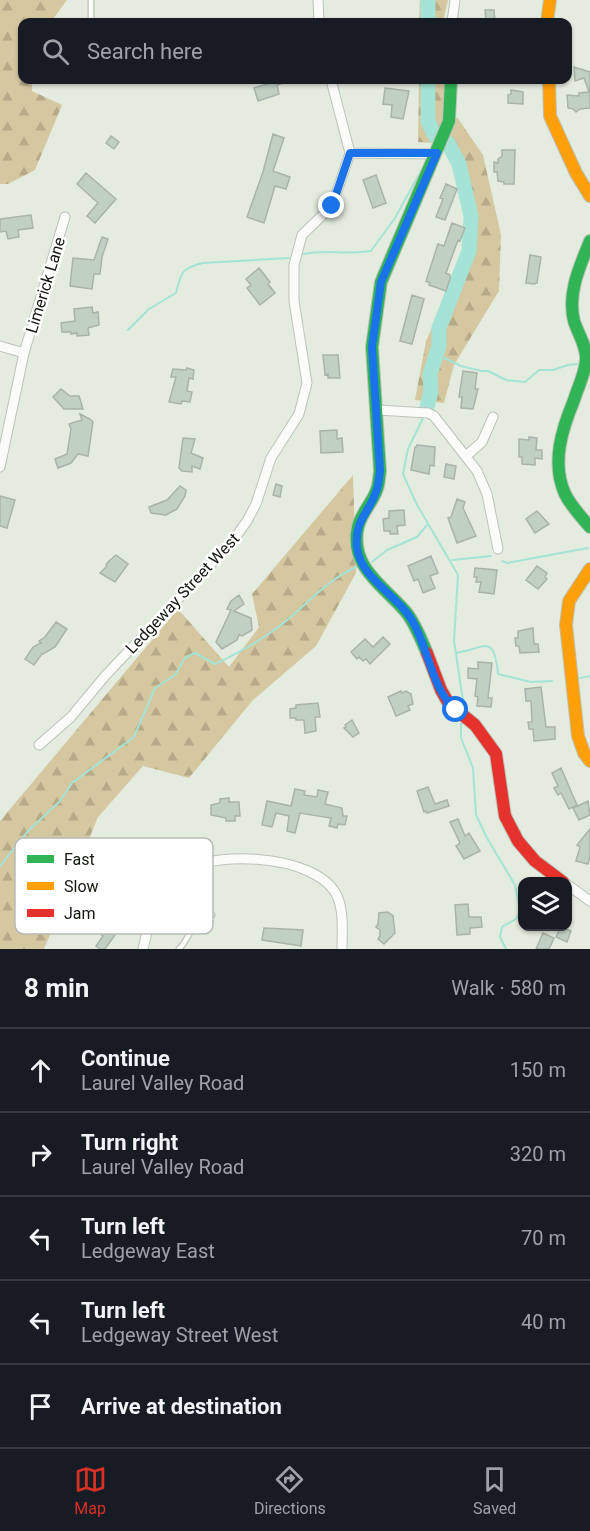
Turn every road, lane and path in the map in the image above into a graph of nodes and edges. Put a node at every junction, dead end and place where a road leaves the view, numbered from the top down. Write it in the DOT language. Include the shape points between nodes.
graph roads {
  1 [pos="91,0"];
  2 [pos="318,0"];
  3 [pos="455,0"];
  4 [pos="550,0"];
  5 [pos="91,18"];
  6 [pos="318,18"];
  7 [pos="453,18"];
  8 [pos="548,18"];
  9 [pos="332,84"];
  10 [pos="451,84"];
  11 [pos="549,84"];
  12 [pos="350,153"];
  13 [pos="437,153"];
  14 [pos="590,196"];
  15 [pos="65,217"];
  16 [pos="590,241"];
  17 [pos="0,346"];
  18 [pos="24,353"];
  19 [pos="377,410"];
  20 [pos="493,417"];
  21 [pos="466,456"];
  22 [pos="0,467"];
  23 [pos="590,527"];
  24 [pos="498,549"];
  25 [pos="590,569"];
  26 [pos="39,745"];
  27 [pos="590,761"];
  28 [pos="213,861"];
  29 [pos="556,877"];
  30 [pos="572,888"];
  31 [pos="590,901"];
  32 [pos="147,934"];
  33 [pos="190,934"];
  34 [pos="143,949"];
  35 [pos="179,949"];
  36 [pos="342,949"];
  1 -- 5 [label="lane"];
  2 -- 6 [label="street"];
  3 -- 7 [label="street"];
  4 -- 8 [label="street"];
  9 -- 12 [label="street"];
  10 -- 13 [label="street" via="449,121"];
  11 -- 14 [label="street" via="550,116"];
  12 -- 13 [label="street"];
  12 -- 26 [label="street, Ledgeway Street West" via="332,206 302,235 294,265 293,291 306,394 300,414 271,458 256,504 232,542 71,717"];
  13 -- 19 [label="street" via="381,282 372,347"];
  15 -- 18 [label="street, Limerick Lane"];
  16 -- 23 [label="street" via="571,300 586,360 563,430 559,470 566,495"];
  17 -- 18 [label="street"];
  18 -- 22 [label="street, Limerick Lane"];
  19 -- 21 [label="street" via="434,416"];
  19 -- 29 [label="street" via="380,471 377,490 358,526 361,561 407,613 449,704 475,725 496,754 505,816 518,841"];
  20 -- 21 [label="street" via="482,442"];
  21 -- 24 [label="street" via="487,494"];
  25 -- 27 [label="street" via="569,601 566,625 578,736"];
  28 -- 36 [label="street" via="263,860 292,864 321,876 338,898"];
  30 -- 31 [label="street"];
  32 -- 34 [label="street"];
  33 -- 35 [label="lane"];
}
